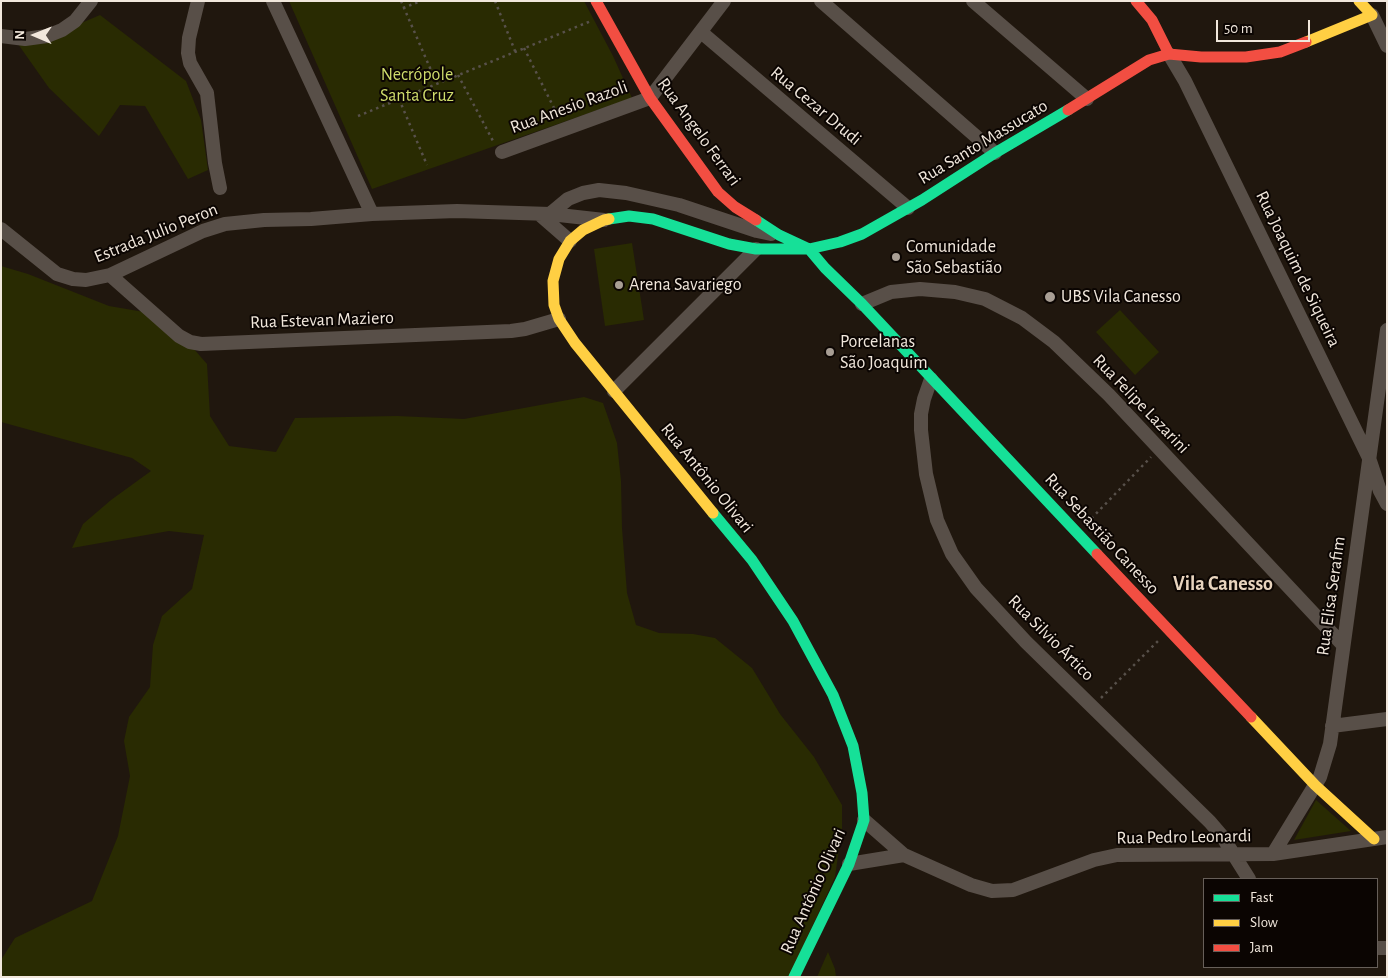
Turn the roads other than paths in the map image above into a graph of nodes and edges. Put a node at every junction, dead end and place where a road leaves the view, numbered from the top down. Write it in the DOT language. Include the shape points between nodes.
graph roads {
  1 [pos="90,1"];
  2 [pos="198,1"];
  3 [pos="273,1"];
  4 [pos="596,1"];
  5 [pos="724,1"];
  6 [pos="821,1"];
  7 [pos="973,1"];
  8 [pos="1136,1"];
  9 [pos="1359,1"];
  10 [pos="1372,15"];
  11 [pos="701,32"];
  12 [pos="1,36"];
  13 [pos="1387,46"];
  14 [pos="1169,54"];
  15 [pos="650,98"];
  16 [pos="1087,99"];
  17 [pos="497,146"];
  18 [pos="996,153"];
  19 [pos="220,188"];
  20 [pos="908,208"];
  21 [pos="372,214"];
  22 [pos="544,214"];
  23 [pos="604,220"];
  24 [pos="1,229"];
  25 [pos="779,235"];
  26 [pos="570,241"];
  27 [pos="756,249"];
  28 [pos="810,249"];
  29 [pos="110,275"];
  30 [pos="862,304"];
  31 [pos="558,319"];
  32 [pos="1387,330"];
  33 [pos="931,379"];
  34 [pos="614,391"];
  35 [pos="1369,458"];
  36 [pos="1387,504"];
  37 [pos="1343,645"];
  38 [pos="1387,719"];
  39 [pos="1332,726"];
  40 [pos="1315,785"];
  41 [pos="864,820"];
  42 [pos="1380,838"];
  43 [pos="1273,854"];
  44 [pos="1233,855"];
  45 [pos="904,856"];
  46 [pos="849,864"];
  47 [pos="1248,878"];
  48 [pos="794,977"];
  1 -- 12 [label="street" via="75,21 48,36 24,39"];
  2 -- 19 [label="street" via="188,38 188,53 207,93"];
  3 -- 21 [label="street"];
  4 -- 15 [label="street, Rua Angelo Ferrari"];
  5 -- 11 [label="street"];
  6 -- 18 [label="street"];
  7 -- 16 [label="street"];
  8 -- 14 [label="street" via="1152,20"];
  9 -- 10 [label="street"];
  10 -- 13 [label="street"];
  10 -- 14 [label="street" via="1280,52 1246,57"];
  11 -- 15 [label="street"];
  11 -- 20 [label="street, Rua Cezar Drudi"];
  14 -- 16 [label="street, Rua Santo Massucato" via="1149,60"];
  14 -- 35 [label="street, Rua Joaquim de Siqueira"];
  15 -- 17 [label="street, Rua Anesio Razoli"];
  15 -- 25 [label="street, Rua Angelo Ferrari" via="718,192"];
  16 -- 18 [label="street, Rua Santo Massucato"];
  18 -- 20 [label="street, Rua Santo Massucato"];
  20 -- 28 [label="street, Rua Santo Massucato" via="862,234"];
  21 -- 22 [label="street, Estrada Julio Peron" via="457,211"];
  21 -- 29 [label="street, Estrada Julio Peron" via="225,224 203,231"];
  22 -- 23 [label="street, Estrada Julio Peron"];
  22 -- 25 [label="street" via="583,192 599,190 679,205 756,231"];
  22 -- 26 [label="street"];
  23 -- 26 [label="street, Rua Antônio Olivari" via="583,230"];
  23 -- 27 [label="street, Rua Antônio Olivari" via="629,216 653,219 729,244"];
  24 -- 29 [label="street, Estrada Julio Peron" via="57,274 86,280"];
  25 -- 28 [label="street, Rua Angelo Ferrari"];
  26 -- 31 [label="street, Rua Antônio Olivari" via="558,259 552,281"];
  27 -- 28 [label="street, Rua Antônio Olivari"];
  27 -- 34 [label="street"];
  28 -- 30 [label="street, Rua Sebastião Canesso"];
  29 -- 31 [label="street, Rua Estevan Maziero" via="179,336 201,344 511,331"];
  30 -- 33 [label="street, Rua Sebastião Canesso"];
  30 -- 37 [label="street, Rua Felipe Lazarini" via="891,292 920,288 985,299 1022,318 1054,342 1110,395"];
  31 -- 34 [label="street, Rua Antônio Olivari"];
  32 -- 35 [label="street, Rua Elisa Serafim"];
  33 -- 40 [label="street, Rua Sebastião Canesso"];
  33 -- 44 [label="street, Rua Silvio Ártico" via="921,414 926,474 937,520 952,554 976,588 1026,642 1210,822"];
  34 -- 41 [label="street, Rua Antônio Olivari" via="752,560 793,621 833,695 853,746"];
  35 -- 36 [label="street, Rua Joaquim de Siqueira"];
  35 -- 37 [label="street, Rua Elisa Serafim"];
  37 -- 39 [label="street, Rua Elisa Serafim"];
  38 -- 39 [label="street"];
  39 -- 40 [label="street, Rua Elisa Serafim" via="1330,744"];
  40 -- 42 [label="street, Rua Sebastião Canesso"];
  40 -- 43 [label="street, Rua Elisa Serafim"];
  41 -- 45 [label="street, Rua Pedro Leonardi"];
  41 -- 46 [label="street, Rua Antônio Olivari"];
  42 -- 43 [label="street, Rua Pedro Leonardi"];
  43 -- 44 [label="street, Rua Pedro Leonardi"];
  44 -- 45 [label="street, Rua Pedro Leonardi" via="1117,855 1094,860 1013,890 992,891"];
  44 -- 47 [label="street, Rua Silvio Ártico"];
  45 -- 46 [label="street"];
  46 -- 48 [label="street, Rua Antônio Olivari"];
}
